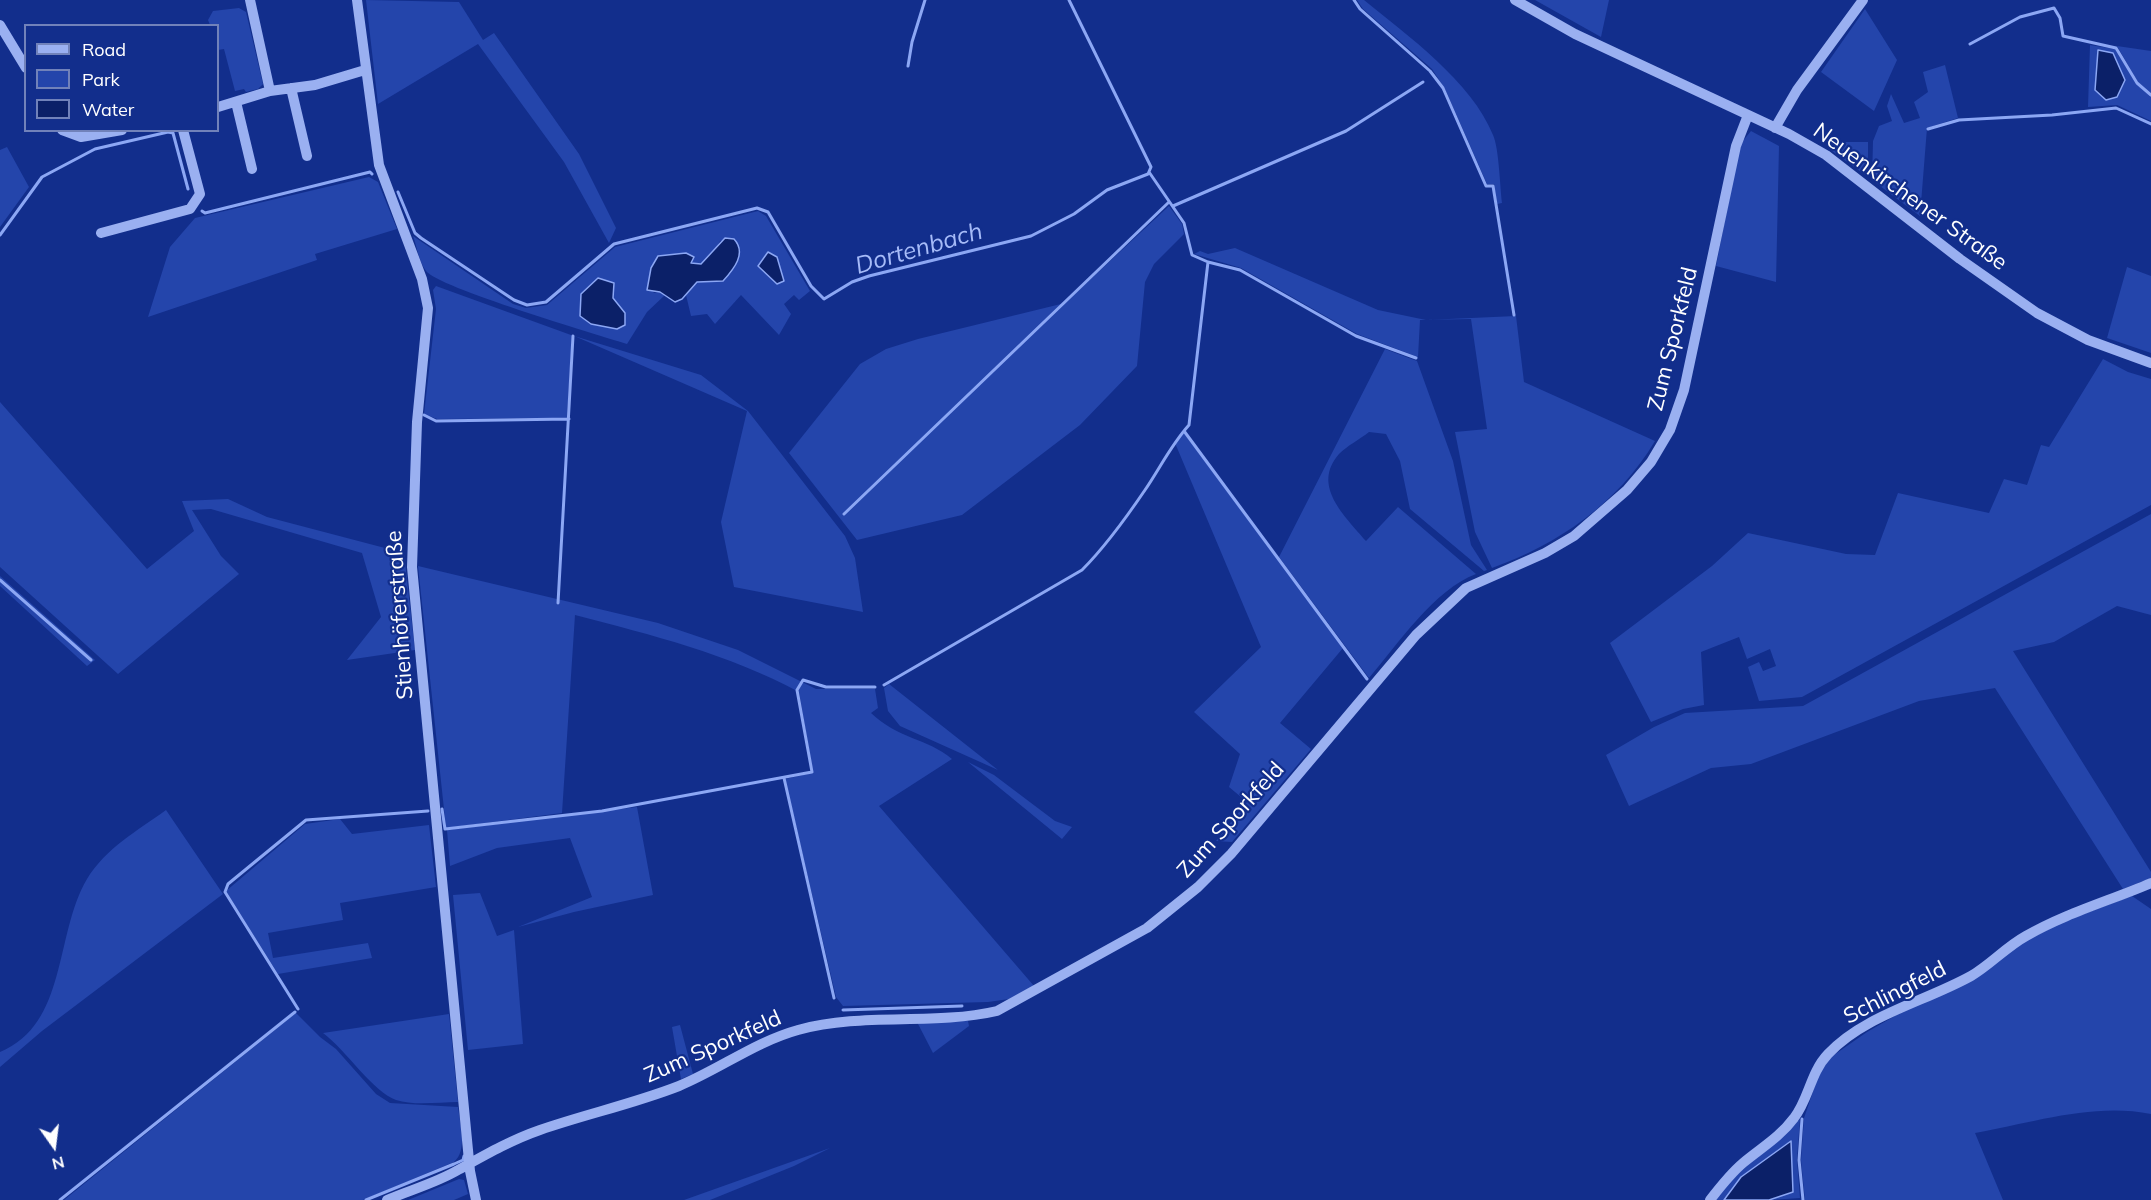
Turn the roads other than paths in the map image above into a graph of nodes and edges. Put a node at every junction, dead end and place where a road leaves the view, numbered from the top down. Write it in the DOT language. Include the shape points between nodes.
graph roads {
  1 [pos="250,0"];
  2 [pos="357,0"];
  3 [pos="1515,0"];
  4 [pos="1863,0"];
  5 [pos="0,25"];
  6 [pos="24,65"];
  7 [pos="365,70"];
  8 [pos="291,88"];
  9 [pos="270,91"];
  10 [pos="236,102"];
  11 [pos="219,107"];
  12 [pos="1748,115"];
  13 [pos="1775,128"];
  14 [pos="67,132"];
  15 [pos="110,132"];
  16 [pos="184,132"];
  17 [pos="307,156"];
  18 [pos="252,169"];
  19 [pos="101,233"];
  20 [pos="2151,363"];
  21 [pos="2151,883"];
  22 [pos="471,1162"];
  23 [pos="387,1200"];
  24 [pos="476,1200"];
  25 [pos="1710,1200"];
  1 -- 9 [label="street"];
  2 -- 7 [label="street, Stienhöferstraße"];
  3 -- 12 [label="street, Neuenkirchener Straße" via="1575,34"];
  4 -- 13 [label="street" via="1797,90"];
  5 -- 6 [label="street"];
  7 -- 8 [label="street"];
  7 -- 22 [label="street, Stienhöferstraße" via="379,165 422,279 428,308 417,422 412,567"];
  8 -- 9 [label="street"];
  8 -- 17 [label="street"];
  9 -- 10 [label="street"];
  10 -- 11 [label="street"];
  10 -- 18 [label="street"];
  12 -- 13 [label="street, Neuenkirchener Straße"];
  12 -- 22 [label="street, Zum Sporkfeld" via="1736,146 1684,390 1670,430 1651,462 1627,490 1574,536 1545,553 1476,582 1449,602 1416,635 1232,854 1167,914 998,1011 821,1024 797,1030 663,1092 540,1130"];
  13 -- 20 [label="street, Neuenkirchener Straße" via="1826,155 2037,313 2095,343"];
  14 -- 15 [label="street" via="81,137"];
  16 -- 19 [label="street" via="200,194 190,208"];
  21 -- 25 [label="street, Schlingfeld" via="2063,917 2024,937 1972,975 1845,1040 1814,1073 1803,1106 1780,1135 1728,1177"];
  22 -- 23 [label="street, Zum Sporkfeld"];
  22 -- 24 [label="street, Stienhöferstraße"];
}
